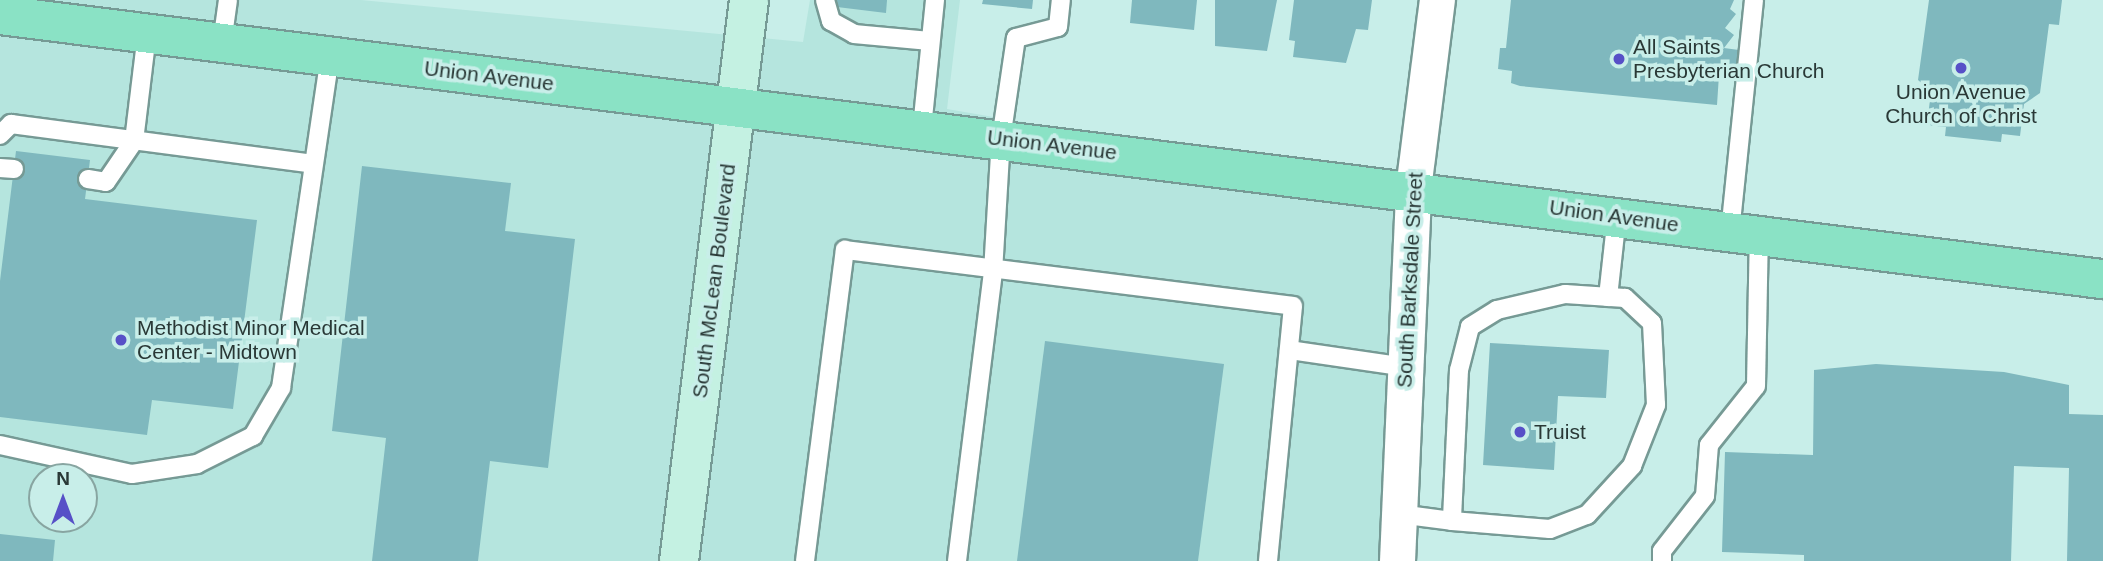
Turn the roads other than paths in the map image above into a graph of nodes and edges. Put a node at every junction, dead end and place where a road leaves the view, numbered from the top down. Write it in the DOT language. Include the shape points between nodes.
graph roads {
  1 [pos="228,0"];
  2 [pos="749,0"];
  3 [pos="825,0"];
  4 [pos="935,0"];
  5 [pos="1061,0"];
  6 [pos="1437,0"];
  7 [pos="1754,0"];
  8 [pos="44,11"];
  9 [pos="0,15"];
  10 [pos="147,34"];
  11 [pos="930,41"];
  12 [pos="222,43"];
  13 [pos="330,56"];
  14 [pos="736,106"];
  15 [pos="922,128"];
  16 [pos="0,135"];
  17 [pos="1001,139"];
  18 [pos="134,141"];
  19 [pos="313,164"];
  20 [pos="88,179"];
  21 [pos="1413,189"];
  22 [pos="1617,216"];
  23 [pos="1745,233"];
  24 [pos="993,272"];
  25 [pos="2103,279"];
  26 [pos="1608,297"];
  27 [pos="1289,350"];
  28 [pos="1405,366"];
  29 [pos="0,445"];
  30 [pos="1399,514"];
  31 [pos="1452,522"];
  32 [pos="687,560"];
  33 [pos="805,561"];
  34 [pos="957,561"];
  35 [pos="1268,561"];
  36 [pos="1397,561"];
  37 [pos="1662,561"];
  1 -- 12 [label="lane"];
  2 -- 14 [label="main road, South McLean Boulevard"];
  3 -- 11 [label="lane" via="831,21 854,34"];
  4 -- 11 [label="lane"];
  5 -- 17 [label="lane" via="1058,27 1016,38"];
  6 -- 21 [label="street, South Barksdale Street"];
  7 -- 23 [label="lane"];
  8 -- 9 [label="main road, Union Avenue"];
  8 -- 10 [label="main road, Union Avenue"];
  10 -- 12 [label="main road, Union Avenue"];
  10 -- 18 [label="lane"];
  11 -- 15 [label="lane"];
  12 -- 13 [label="main road, Union Avenue"];
  13 -- 14 [label="main road, Union Avenue"];
  13 -- 19 [label="lane"];
  14 -- 15 [label="main road, Union Avenue"];
  14 -- 32 [label="main road, South McLean Boulevard"];
  15 -- 17 [label="main road, Union Avenue"];
  16 -- 18 [label="lane" via="11,124"];
  17 -- 21 [label="main road, Union Avenue"];
  17 -- 24 [label="lane"];
  18 -- 19 [label="lane"];
  18 -- 20 [label="lane" via="106,181"];
  19 -- 29 [label="lane" via="281,388 253,436 197,464 132,474"];
  21 -- 22 [label="main road, Union Avenue"];
  21 -- 28 [label="street, South Barksdale Street"];
  22 -- 23 [label="main road, Union Avenue"];
  22 -- 26 [label="lane"];
  23 -- 25 [label="main road, Union Avenue"];
  23 -- 37 [label="lane" via="1756,386 1709,446 1705,496 1662,551"];
  24 -- 27 [label="lane" via="1293,306"];
  24 -- 33 [label="lane" via="845,250"];
  24 -- 34 [label="lane"];
  26 -- 31 [label="lane" via="1565,294 1497,310 1470,327 1459,370"];
  26 -- 31 [label="lane" via="1625,298 1652,323 1656,404 1632,466 1587,515 1550,529"];
  27 -- 28 [label="lane"];
  27 -- 35 [label="lane"];
  28 -- 30 [label="street, South Barksdale Street"];
  30 -- 31 [label="lane"];
  30 -- 36 [label="street, South Barksdale Street"];
}
